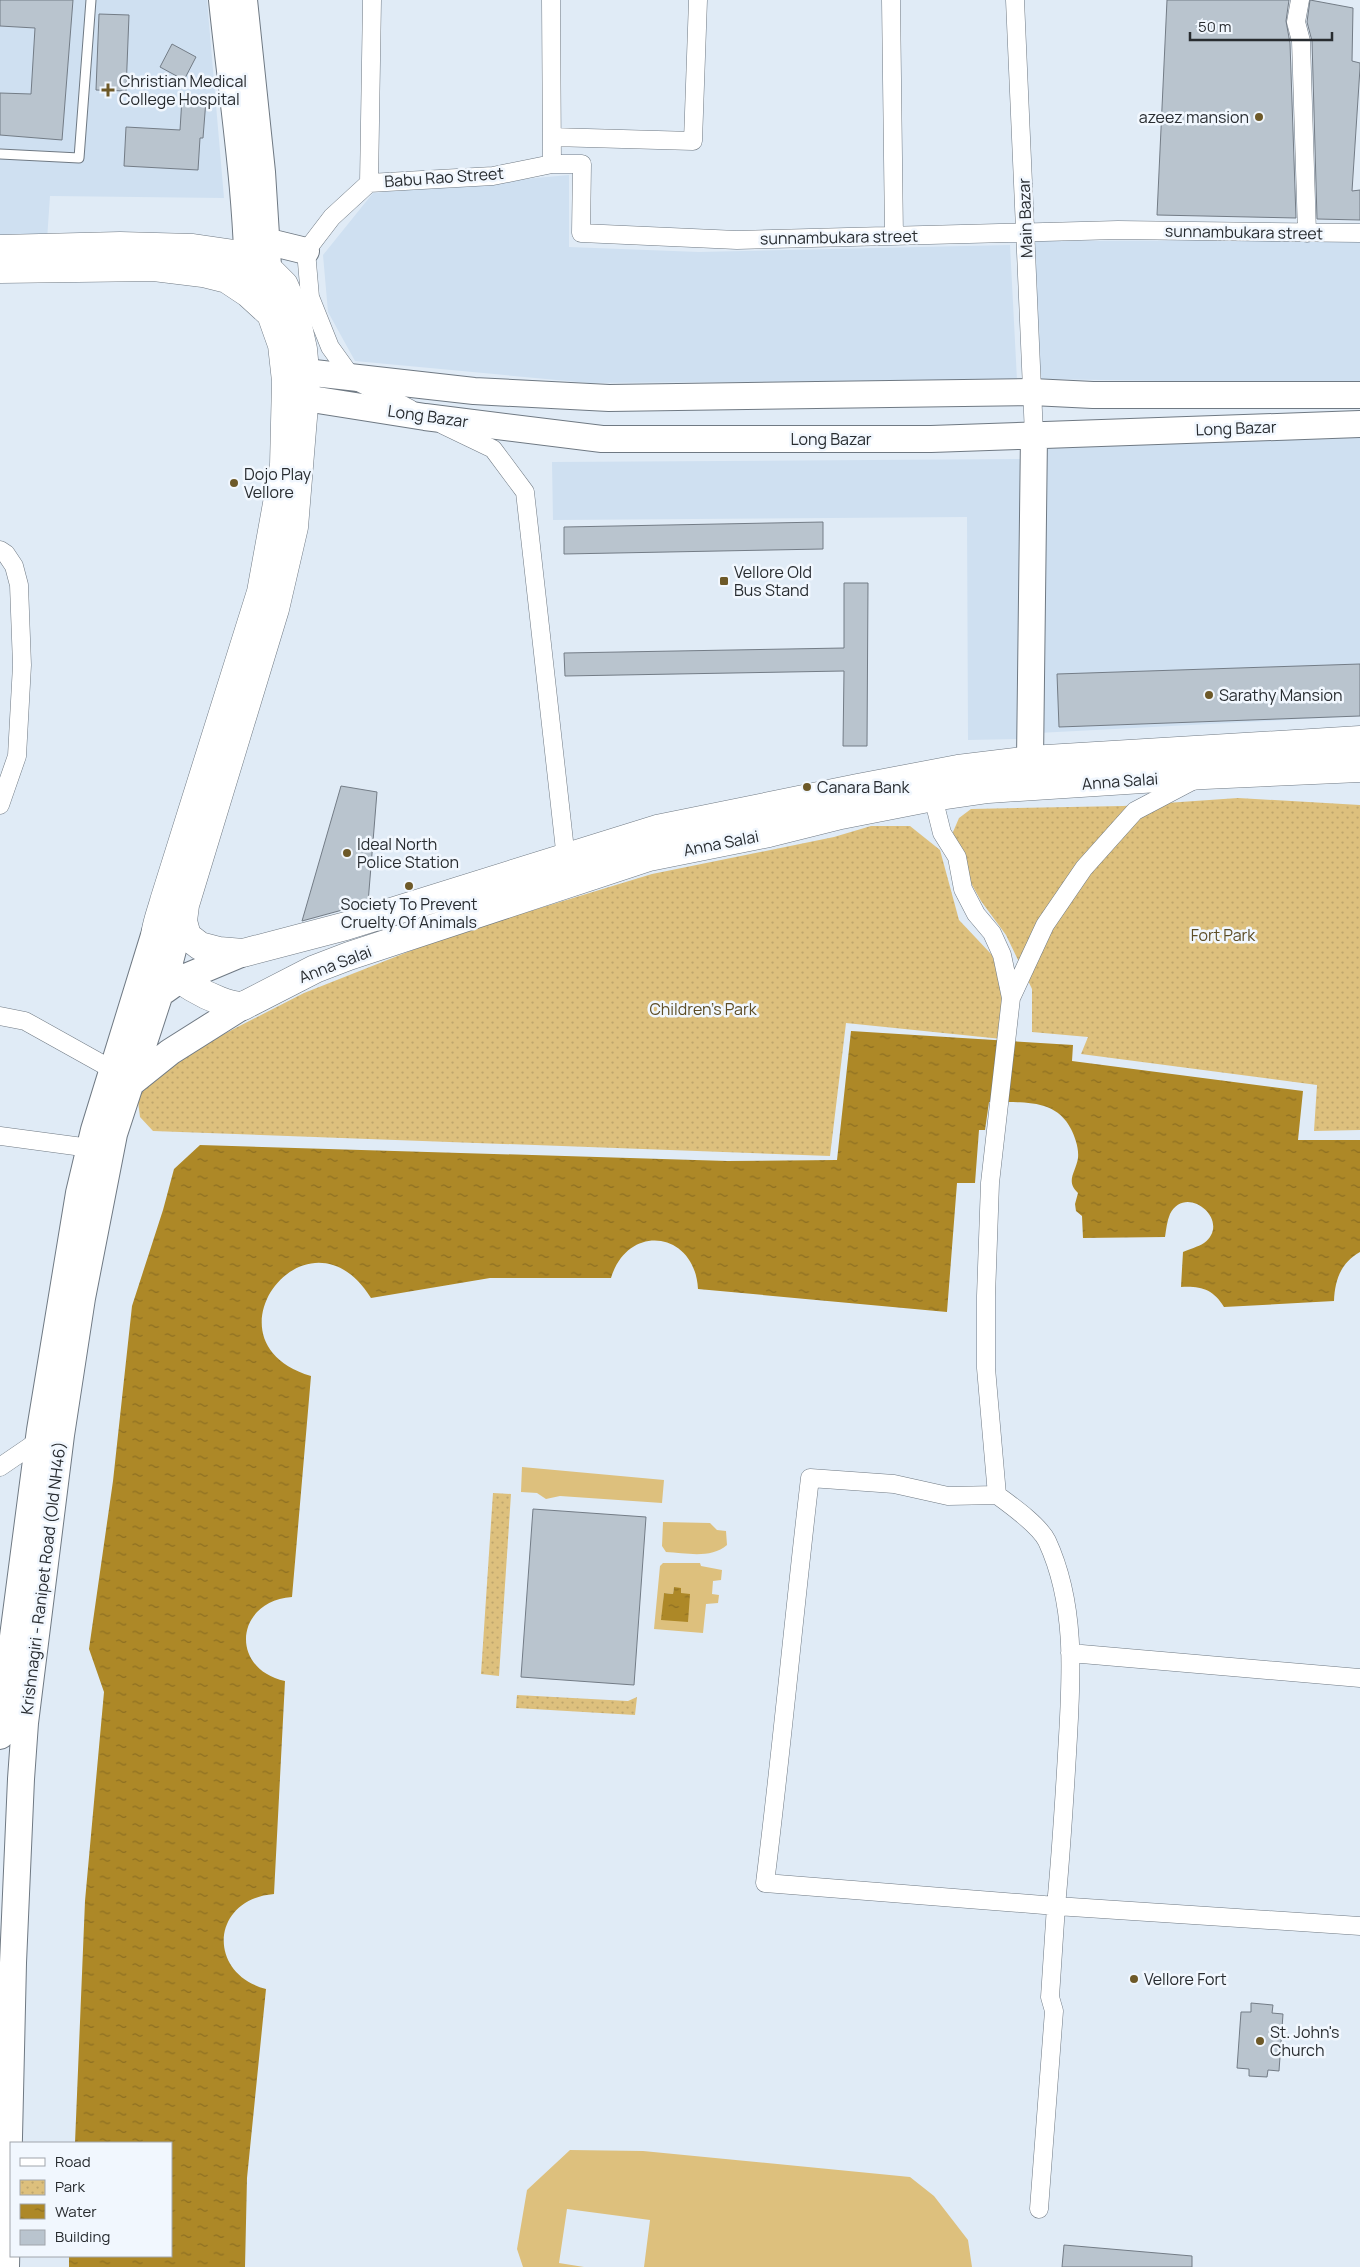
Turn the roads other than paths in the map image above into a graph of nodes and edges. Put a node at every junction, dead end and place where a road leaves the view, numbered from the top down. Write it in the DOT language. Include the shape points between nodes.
graph roads {
  1 [pos="90,0"];
  2 [pos="222,0"];
  3 [pos="244,0"];
  4 [pos="372,0"];
  5 [pos="551,0"];
  6 [pos="698,0"];
  7 [pos="891,0"];
  8 [pos="1015,0"];
  9 [pos="1300,0"];
  10 [pos="552,137"];
  11 [pos="0,154"];
  12 [pos="552,164"];
  13 [pos="369,183"];
  14 [pos="1026,232"];
  15 [pos="1307,232"];
  16 [pos="1360,233"];
  17 [pos="894,236"];
  18 [pos="0,249"];
  19 [pos="256,249"];
  20 [pos="306,251"];
  21 [pos="0,269"];
  22 [pos="248,292"];
  23 [pos="271,314"];
  24 [pos="353,379"];
  25 [pos="305,385"];
  26 [pos="1032,392"];
  27 [pos="1360,395"];
  28 [pos="425,417"];
  29 [pos="1360,424"];
  30 [pos="1034,435"];
  31 [pos="0,550"];
  32 [pos="1360,740"];
  33 [pos="1030,760"];
  34 [pos="1360,768"];
  35 [pos="1204,775"];
  36 [pos="933,797"];
  37 [pos="0,804"];
  38 [pos="566,858"];
  39 [pos="186,905"];
  40 [pos="158,920"];
  41 [pos="243,953"];
  42 [pos="170,980"];
  43 [pos="1011,998"];
  44 [pos="243,1006"];
  45 [pos="0,1016"];
  46 [pos="122,1077"];
  47 [pos="0,1136"];
  48 [pos="90,1148"];
  49 [pos="38,1441"];
  50 [pos="0,1467"];
  51 [pos="997,1495"];
  52 [pos="1070,1653"];
  53 [pos="1360,1678"];
  54 [pos="0,1736"];
  55 [pos="1056,1906"];
  56 [pos="1360,1926"];
  57 [pos="2,2195"];
  58 [pos="1039,2209"];
  59 [pos="6,2267"];
  1 -- 11 [label="lane" via="79,158"];
  2 -- 19 [label="main road"];
  3 -- 19 [label="main road" via="262,172"];
  4 -- 13 [label="street, Babu Rao Street"];
  5 -- 10 [label="street"];
  6 -- 10 [label="street" via="693,141"];
  7 -- 17 [label="street"];
  8 -- 14 [label="street, Main Bazar"];
  9 -- 15 [label="street" via="1296,22 1301,40"];
  10 -- 12 [label="street"];
  12 -- 13 [label="street, Babu Rao Street" via="493,176"];
  12 -- 17 [label="street, sunnambukara street" via="582,164 581,232 738,240"];
  13 -- 20 [label="street" via="332,217"];
  14 -- 15 [label="street, sunnambukara street"];
  14 -- 17 [label="street, sunnambukara street"];
  14 -- 26 [label="street, Main Bazar"];
  15 -- 16 [label="street, sunnambukara street"];
  18 -- 19 [label="highway"];
  19 -- 20 [label="main road"];
  19 -- 22 [label="main road"];
  19 -- 23 [label="main road"];
  19 -- 25 [label="highway" via="284,285 294,308 303,349"];
  20 -- 24 [label="street" via="310,297 330,347"];
  21 -- 22 [label="highway" via="154,267 227,279"];
  22 -- 23 [label="highway"];
  23 -- 40 [label="highway" via="282,345 286,426 284,465 261,592"];
  24 -- 25 [label="main road"];
  24 -- 26 [label="main road" via="474,391 609,398"];
  24 -- 28 [label="street"];
  25 -- 28 [label="main road, Long Bazar"];
  25 -- 39 [label="highway" via="294,527 275,610"];
  26 -- 27 [label="main road"];
  26 -- 30 [label="street, Main Bazar"];
  28 -- 30 [label="main road, Long Bazar" via="602,439 931,439"];
  28 -- 38 [label="street" via="493,449 525,492"];
  29 -- 30 [label="main road, Long Bazar"];
  30 -- 33 [label="main road"];
  31 -- 37 [label="street" via="14,566 19,585 22,665 17,756"];
  32 -- 33 [label="highway, Anna Salai"];
  33 -- 38 [label="highway, Anna Salai" via="958,769 657,829"];
  34 -- 35 [label="highway, Anna Salai"];
  35 -- 36 [label="highway, Anna Salai" via="988,789"];
  35 -- 43 [label="street" via="1136,811 1084,868 1044,924"];
  36 -- 43 [label="street" via="942,833 957,857 963,889 976,914 992,933 1002,955"];
  36 -- 44 [label="highway, Anna Salai" via="650,857 350,956 315,969"];
  38 -- 41 [label="highway, Anna Salai" via="346,926"];
  39 -- 41 [label="highway, Anna Salai" via="183,921 187,936 200,946"];
  39 -- 42 [label="main road"];
  40 -- 42 [label="highway" via="156,951"];
  40 -- 46 [label="main road, Krishnagiri - Ranipet Road (Old NH46)"];
  41 -- 42 [label="main road"];
  42 -- 44 [label="highway" via="220,1002"];
  42 -- 46 [label="main road" via="142,1011"];
  43 -- 51 [label="street" via="990,1183 986,1368"];
  44 -- 46 [label="main road" via="170,1052"];
  45 -- 46 [label="street" via="25,1021"];
  46 -- 48 [label="main road, Krishnagiri - Ranipet Road (Old NH46)"];
  46 -- 57 [label="main road, Krishnagiri - Ranipet Road (Old NH46)" via="61,1434 25,1723"];
  47 -- 48 [label="street"];
  48 -- 49 [label="main road, Krishnagiri - Ranipet Road (Old NH46)" via="79,1194"];
  49 -- 50 [label="street"];
  49 -- 54 [label="main road, Krishnagiri - Ranipet Road (Old NH46)"];
  51 -- 52 [label="street" via="1017,1509 1046,1540 1066,1598"];
  51 -- 55 [label="street" via="948,1496 894,1484 810,1478 766,1883"];
  52 -- 53 [label="street"];
  52 -- 55 [label="street" via="1072,1678 1064,1833"];
  55 -- 56 [label="street"];
  55 -- 58 [label="street" via="1050,1997 1054,2011"];
  57 -- 59 [label="main road, Krishnagiri - Ranipet Road (Old NH46)"];
}
